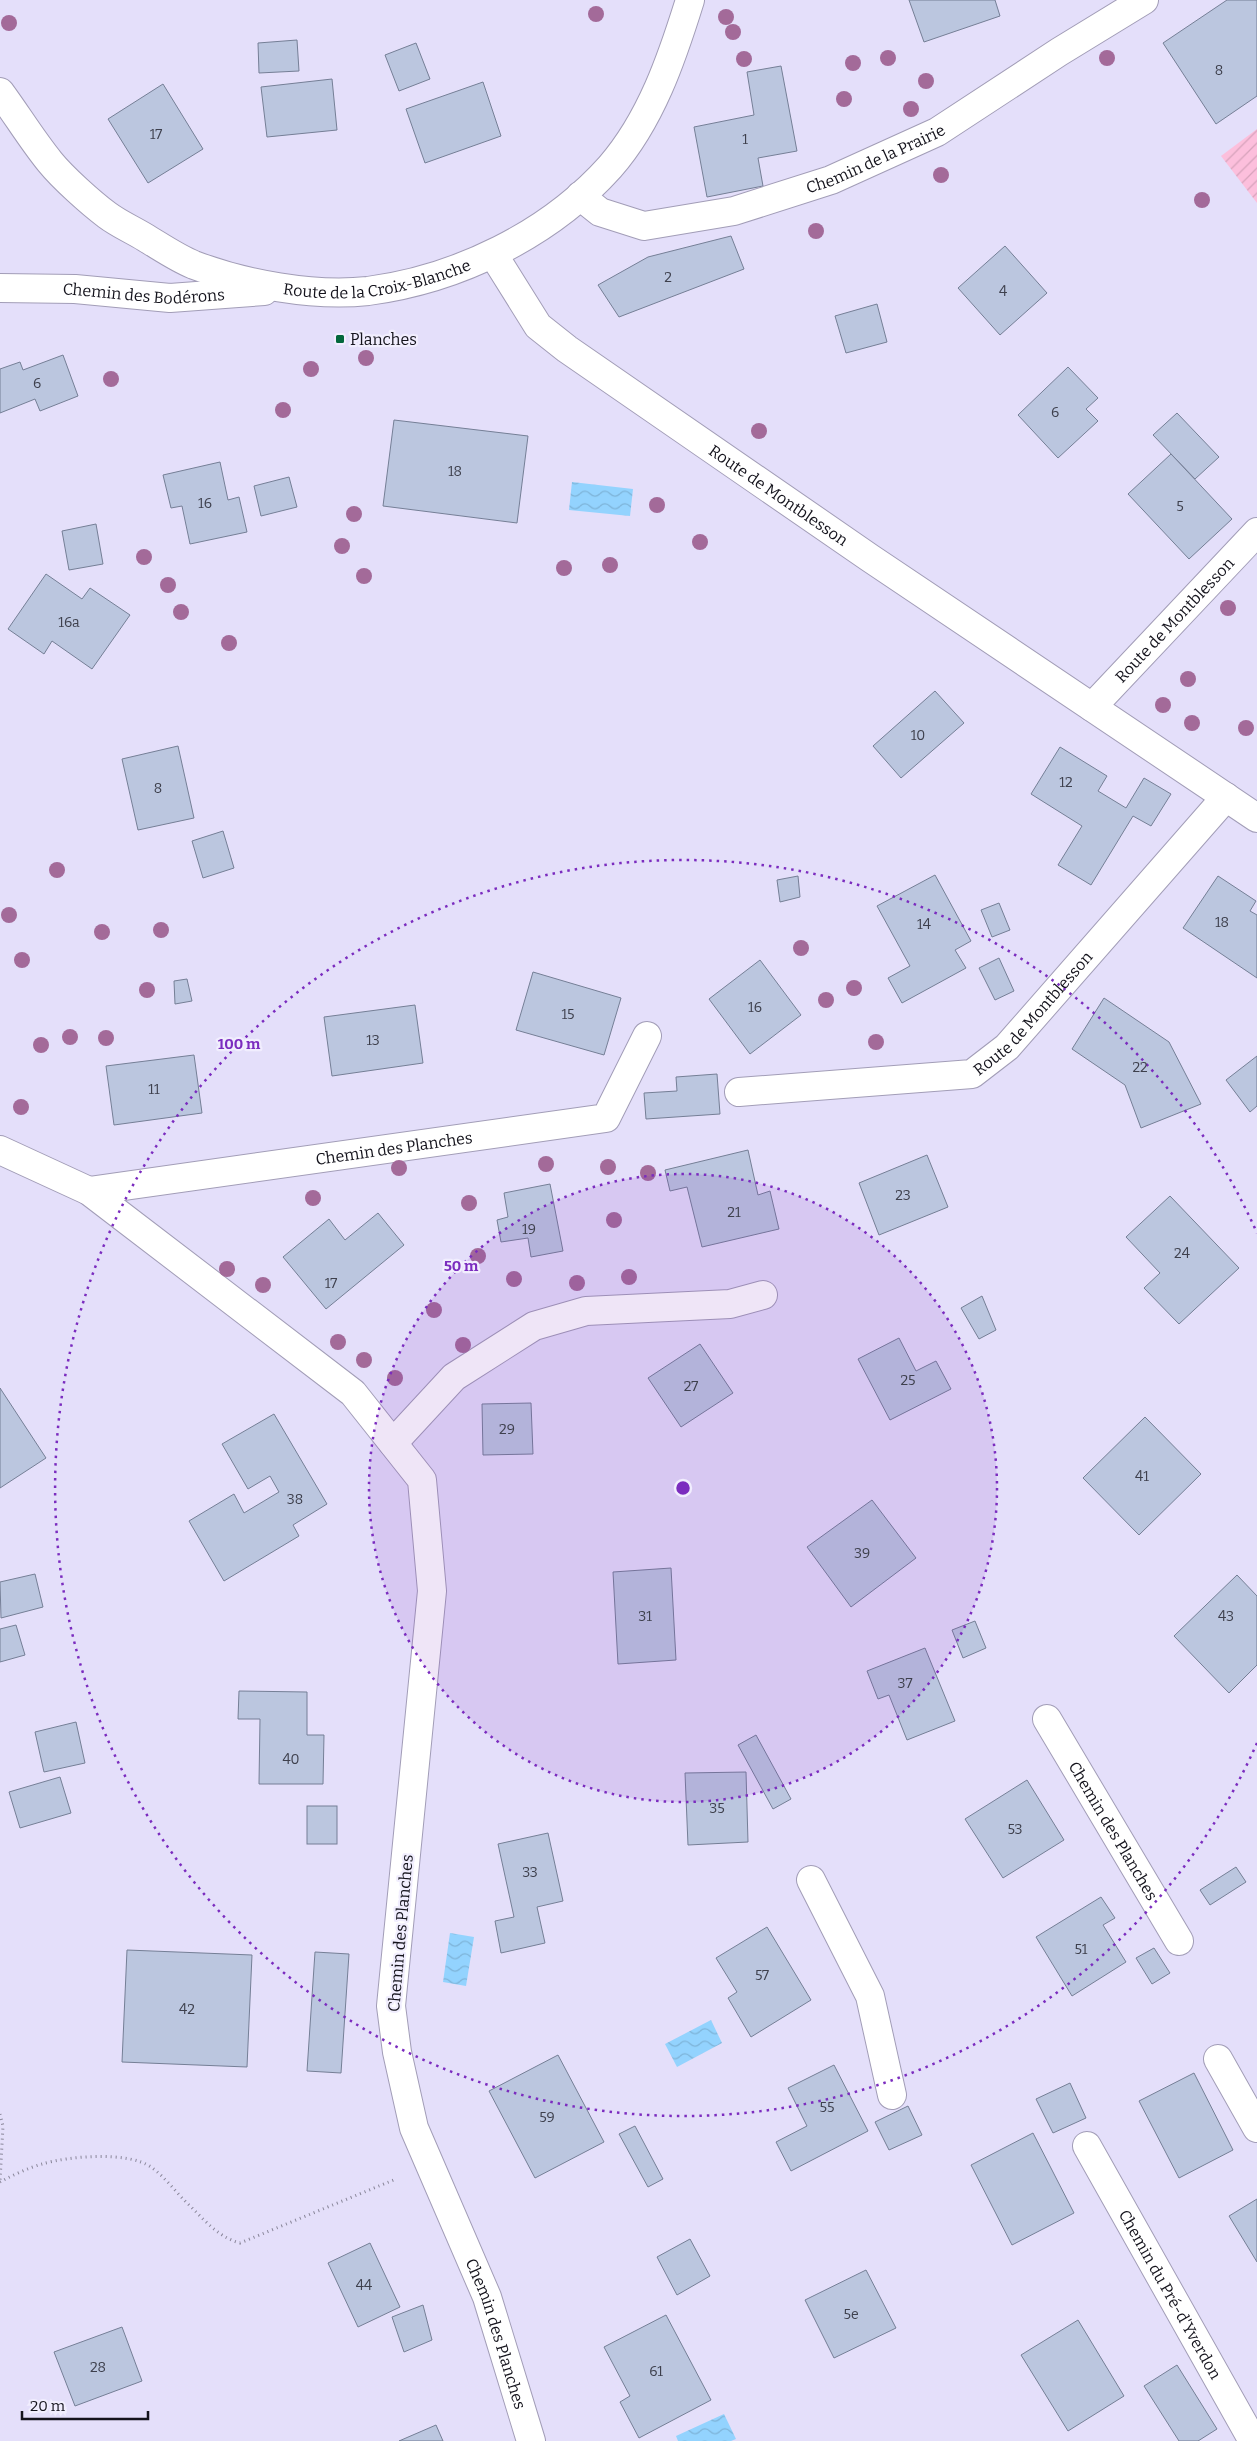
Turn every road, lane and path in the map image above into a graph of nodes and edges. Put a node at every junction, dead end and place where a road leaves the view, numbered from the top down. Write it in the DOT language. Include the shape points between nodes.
graph roads {
  1 [pos="690,0"];
  2 [pos="1144,0"];
  3 [pos="0,92"];
  4 [pos="580,196"];
  5 [pos="493,254"];
  6 [pos="0,288"];
  7 [pos="288,288"];
  8 [pos="1257,532"];
  9 [pos="1092,707"];
  10 [pos="1226,797"];
  11 [pos="1257,818"];
  12 [pos="647,1036"];
  13 [pos="739,1092"];
  14 [pos="0,1150"];
  15 [pos="90,1191"];
  16 [pos="763,1295"];
  17 [pos="393,1443"];
  18 [pos="1047,1720"];
  19 [pos="811,1880"];
  20 [pos="1179,1941"];
  21 [pos="1218,2060"];
  22 [pos="892,2095"];
  23 [pos="0,2114"];
  24 [pos="1257,2128"];
  25 [pos="1087,2146"];
  26 [pos="404,2176"];
  27 [pos="0,2182"];
  28 [pos="531,2441"];
  29 [pos="1253,2441"];
  1 -- 4 [label="street, Route de la Croix-Blanche" via="661,85 611,166"];
  2 -- 4 [label="street, Chemin de la Prairie" via="937,132 831,180 734,211 644,226 600,212"];
  3 -- 7 [label="street, Route de la Croix-Blanche" via="52,164 108,216 192,264 244,281"];
  4 -- 5 [label="street, Route de la Croix-Blanche" via="536,230"];
  5 -- 7 [label="street, Route de la Croix-Blanche" via="425,279 366,291"];
  5 -- 9 [label="street, Route de Montblesson" via="538,326 567,349 861,553"];
  6 -- 7 [label="street, Chemin des Bodérons" via="75,289 170,298"];
  8 -- 9 [label="street, Route de Montblesson"];
  9 -- 10 [label="street, Route de Montblesson"];
  10 -- 11 [label="street, Route de Montblesson"];
  10 -- 13 [label="street, Route de Montblesson" via="1007,1047 972,1074"];
  12 -- 15 [label="street, Chemin des Planches" via="606,1118"];
  14 -- 15 [label="street, Chemin des Planches"];
  15 -- 17 [label="street, Chemin des Planches" via="353,1393"];
  16 -- 17 [label="street" via="730,1304 586,1311 534,1326 454,1377"];
  17 -- 28 [label="street, Chemin des Planches" via="422,1480 432,1591 391,2006 414,2128 487,2297"];
  18 -- 20 [label="street, Chemin des Planches"];
  19 -- 22 [label="street" via="870,1996"];
  21 -- 24 [label="street"];
  23 -- 27 [label="path" via="3,2126"];
  25 -- 29 [label="street, Chemin du Pré-d'Yverdon"];
  26 -- 27 [label="path" via="240,2243 215,2231 152,2167 138,2161 118,2157 78,2158 43,2164"];
}
